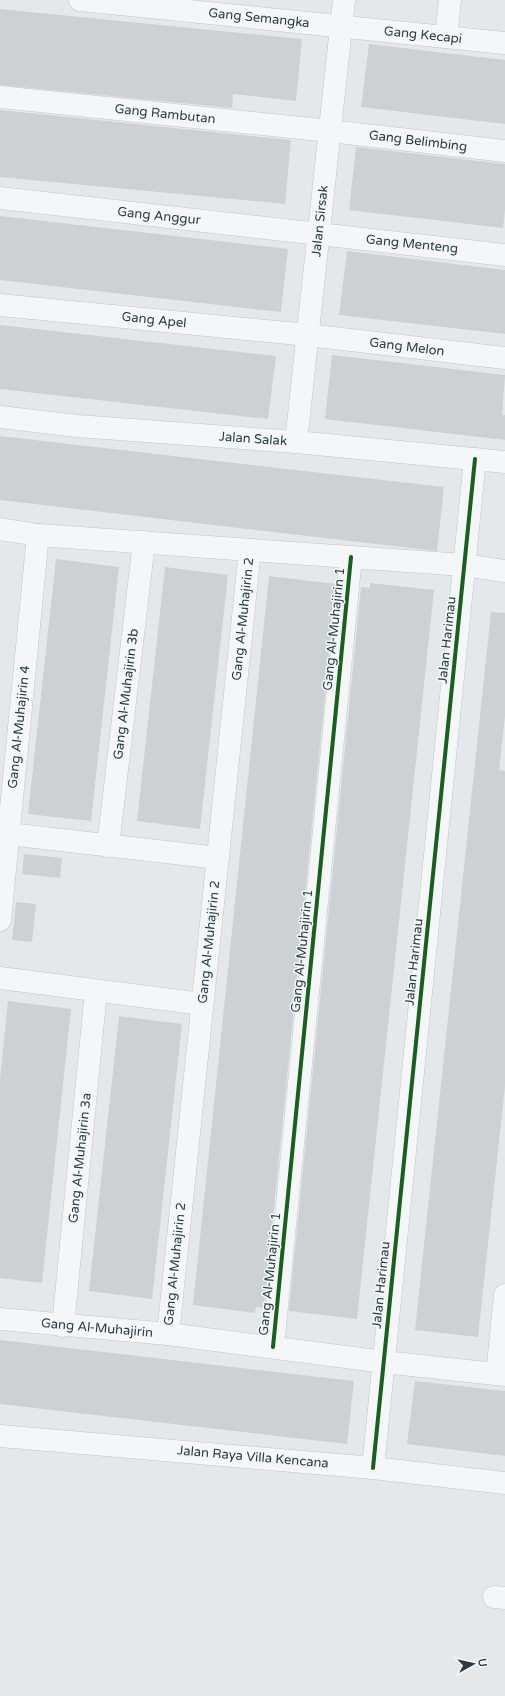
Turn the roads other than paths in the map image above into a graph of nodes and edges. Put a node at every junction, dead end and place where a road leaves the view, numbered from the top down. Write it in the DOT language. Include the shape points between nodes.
graph roads {
  1 [pos="80,0"];
  2 [pos="344,0"];
  3 [pos="450,0"];
  4 [pos="342,26"];
  5 [pos="446,37"];
  6 [pos="505,43"];
  7 [pos="0,97"];
  8 [pos="330,131"];
  9 [pos="505,152"];
  10 [pos="0,198"];
  11 [pos="319,234"];
  12 [pos="505,255"];
  13 [pos="0,304"];
  14 [pos="308,335"];
  15 [pos="505,358"];
  16 [pos="0,417"];
  17 [pos="296,442"];
  18 [pos="475,459"];
  19 [pos="505,462"];
  20 [pos="0,529"];
  21 [pos="38,535"];
  22 [pos="144,542"];
  23 [pos="250,550"];
  24 [pos="351,557"];
  25 [pos="464,565"];
  26 [pos="505,571"];
  27 [pos="9,834"];
  28 [pos="108,846"];
  29 [pos="218,858"];
  30 [pos="0,920"];
  31 [pos="0,978"];
  32 [pos="96,991"];
  33 [pos="202,1004"];
  34 [pos="505,1295"];
  35 [pos="0,1319"];
  36 [pos="63,1326"];
  37 [pos="168,1334"];
  38 [pos="272,1347"];
  39 [pos="384,1362"];
  40 [pos="501,1375"];
  41 [pos="0,1436"];
  42 [pos="373,1468"];
  43 [pos="505,1483"];
  1 -- 4 [label="street, Gang Semangka"];
  2 -- 4 [label="street, Jalan Sirsak"];
  3 -- 5 [label="street"];
  4 -- 5 [label="street, Gang Kecapi"];
  4 -- 8 [label="street, Jalan Sirsak"];
  5 -- 6 [label="street, Gang Kecapi"];
  7 -- 8 [label="street, Gang Rambutan"];
  8 -- 9 [label="street, Gang Belimbing"];
  8 -- 11 [label="street, Jalan Sirsak"];
  10 -- 11 [label="street, Gang Anggur"];
  11 -- 12 [label="street, Gang Menteng"];
  11 -- 14 [label="street, Jalan Sirsak"];
  13 -- 14 [label="street, Gang Apel"];
  14 -- 15 [label="street, Gang Melon"];
  14 -- 17 [label="street, Jalan Sirsak"];
  16 -- 17 [label="street, Jalan Salak" via="77,426"];
  17 -- 18 [label="street, Jalan Salak"];
  18 -- 19 [label="street, Jalan Salak"];
  18 -- 25 [label="street, Jalan Harimau"];
  20 -- 21 [label="street"];
  21 -- 22 [label="street"];
  21 -- 27 [label="street, Gang Al-Muhajirin 4"];
  22 -- 23 [label="street"];
  22 -- 28 [label="street, Gang Al-Muhajirin 3b"];
  23 -- 24 [label="street"];
  23 -- 29 [label="street, Gang Al-Muhajirin 2"];
  24 -- 25 [label="street"];
  24 -- 38 [label="street, Gang Al-Muhajirin 1"];
  25 -- 26 [label="street"];
  25 -- 39 [label="street, Jalan Harimau"];
  27 -- 28 [label="street"];
  27 -- 30 [label="street, Gang Al-Muhajirin 4"];
  28 -- 29 [label="street"];
  29 -- 33 [label="street, Gang Al-Muhajirin 2"];
  31 -- 32 [label="street"];
  32 -- 33 [label="street"];
  32 -- 36 [label="street, Gang Al-Muhajirin 3a"];
  33 -- 37 [label="street, Gang Al-Muhajirin 2"];
  34 -- 40 [label="street"];
  35 -- 36 [label="street, Gang Al-Muhajirin"];
  36 -- 37 [label="street, Gang Al-Muhajirin"];
  37 -- 38 [label="street, Gang Al-Muhajirin"];
  38 -- 39 [label="street, Gang Al-Muhajirin"];
  39 -- 40 [label="street, Gang Al-Muhajirin"];
  39 -- 42 [label="street, Jalan Harimau"];
  41 -- 42 [label="street, Jalan Raya Villa Kencana"];
  42 -- 43 [label="street, Jalan Raya Villa Kencana"];
}
